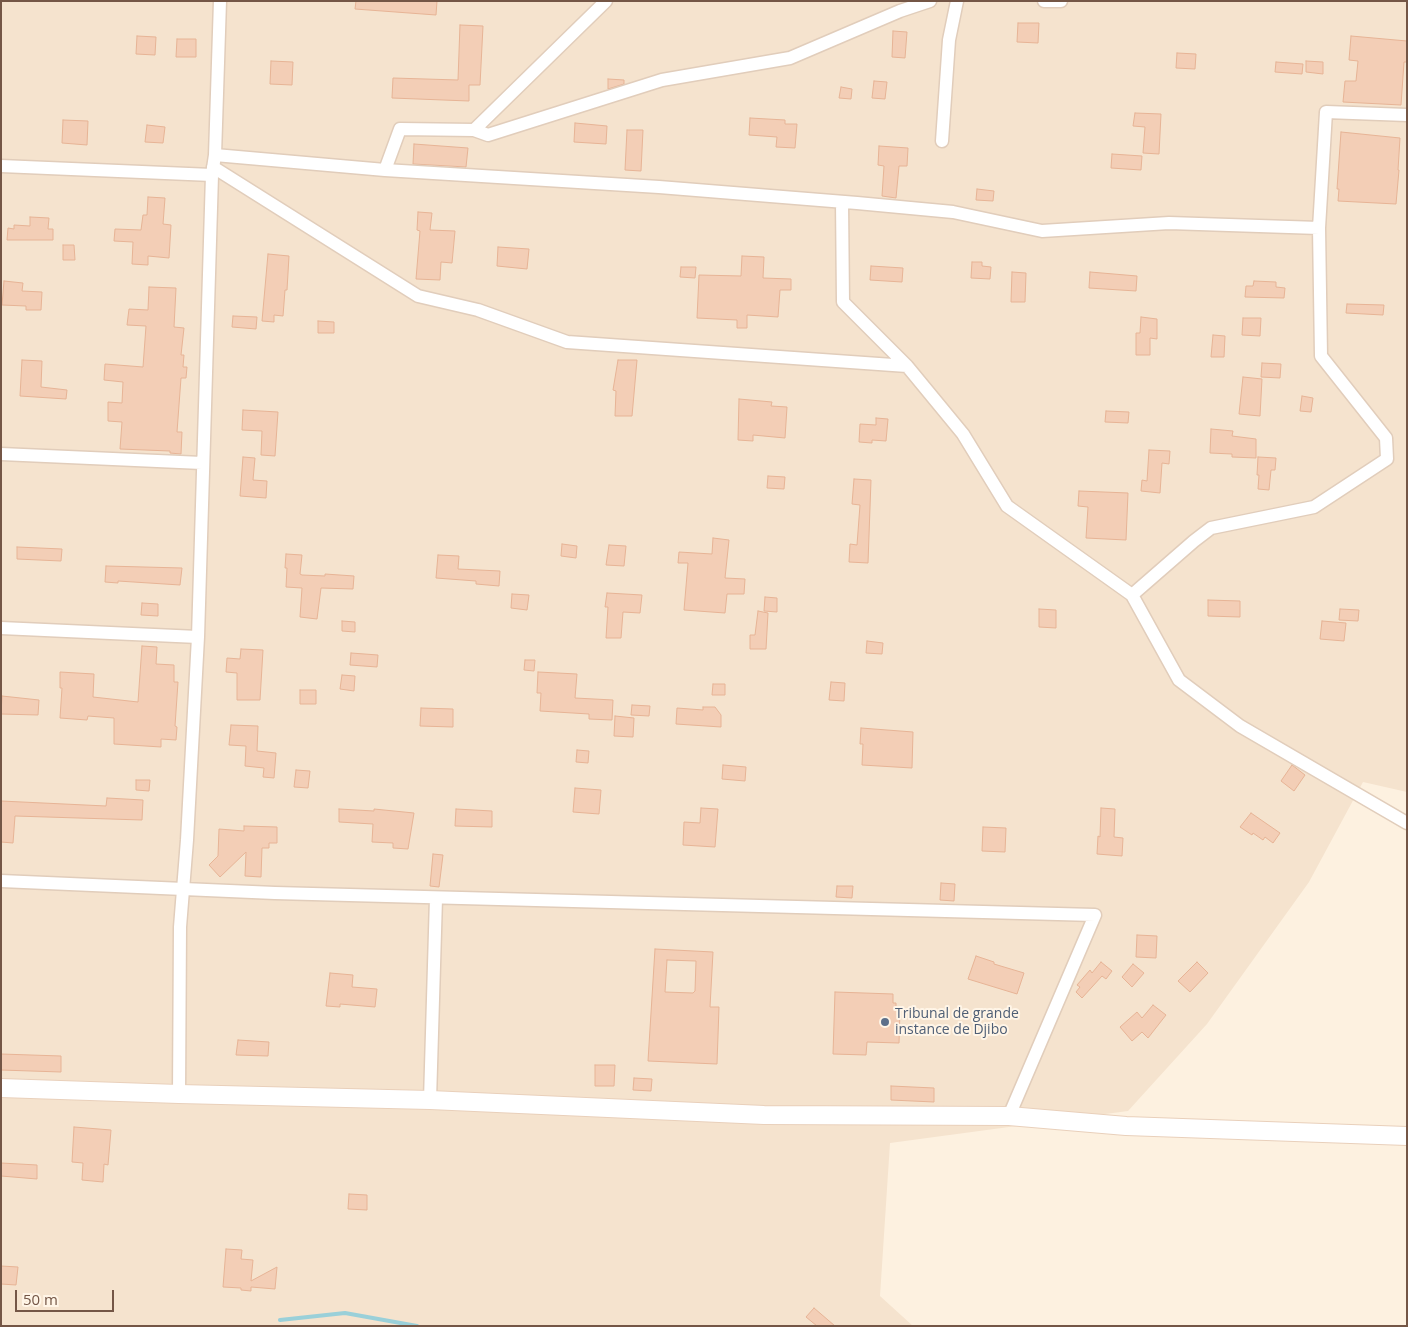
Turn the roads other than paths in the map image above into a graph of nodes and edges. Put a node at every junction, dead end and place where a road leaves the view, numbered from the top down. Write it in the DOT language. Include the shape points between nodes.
graph roads {
  1 [pos="220,1"];
  2 [pos="606,1"];
  3 [pos="930,1"];
  4 [pos="958,1"];
  5 [pos="1044,1"];
  6 [pos="1061,1"];
  7 [pos="1407,115"];
  8 [pos="474,130"];
  9 [pos="942,141"];
  10 [pos="213,165"];
  11 [pos="1,166"];
  12 [pos="385,170"];
  13 [pos="842,202"];
  14 [pos="1320,228"];
  15 [pos="907,366"];
  16 [pos="1,454"];
  17 [pos="202,463"];
  18 [pos="1132,594"];
  19 [pos="1,628"];
  20 [pos="198,637"];
  21 [pos="1407,823"];
  22 [pos="1,881"];
  23 [pos="183,890"];
  24 [pos="436,898"];
  25 [pos="1,1088"];
  26 [pos="179,1094"];
  27 [pos="430,1100"];
  28 [pos="1009,1116"];
  29 [pos="1407,1136"];
  1 -- 10 [label="street"];
  2 -- 8 [label="street"];
  3 -- 8 [label="street" via="790,58 662,80 488,135"];
  4 -- 9 [label="street" via="950,40"];
  5 -- 6 [label="street"];
  7 -- 14 [label="street" via="1326,112"];
  8 -- 12 [label="street" via="400,128"];
  10 -- 11 [label="street"];
  10 -- 12 [label="street"];
  10 -- 15 [label="street" via="418,296 478,310 567,342"];
  10 -- 17 [label="street"];
  12 -- 13 [label="street"];
  13 -- 14 [label="street" via="953,212 1042,231 1169,223"];
  13 -- 15 [label="street" via="843,302"];
  14 -- 18 [label="street" via="1321,356 1386,438 1387,459 1314,507 1211,528"];
  15 -- 18 [label="street" via="963,434 1008,506"];
  16 -- 17 [label="street"];
  17 -- 20 [label="street"];
  18 -- 21 [label="street" via="1179,680 1240,726"];
  19 -- 20 [label="street"];
  20 -- 23 [label="street"];
  22 -- 23 [label="street"];
  23 -- 24 [label="street"];
  23 -- 26 [label="street"];
  24 -- 27 [label="street"];
  24 -- 28 [label="street" via="1095,915"];
  25 -- 26 [label="main road"];
  26 -- 27 [label="main road"];
  27 -- 28 [label="main road" via="764,1115"];
  28 -- 29 [label="main road" via="1126,1126"];
}
